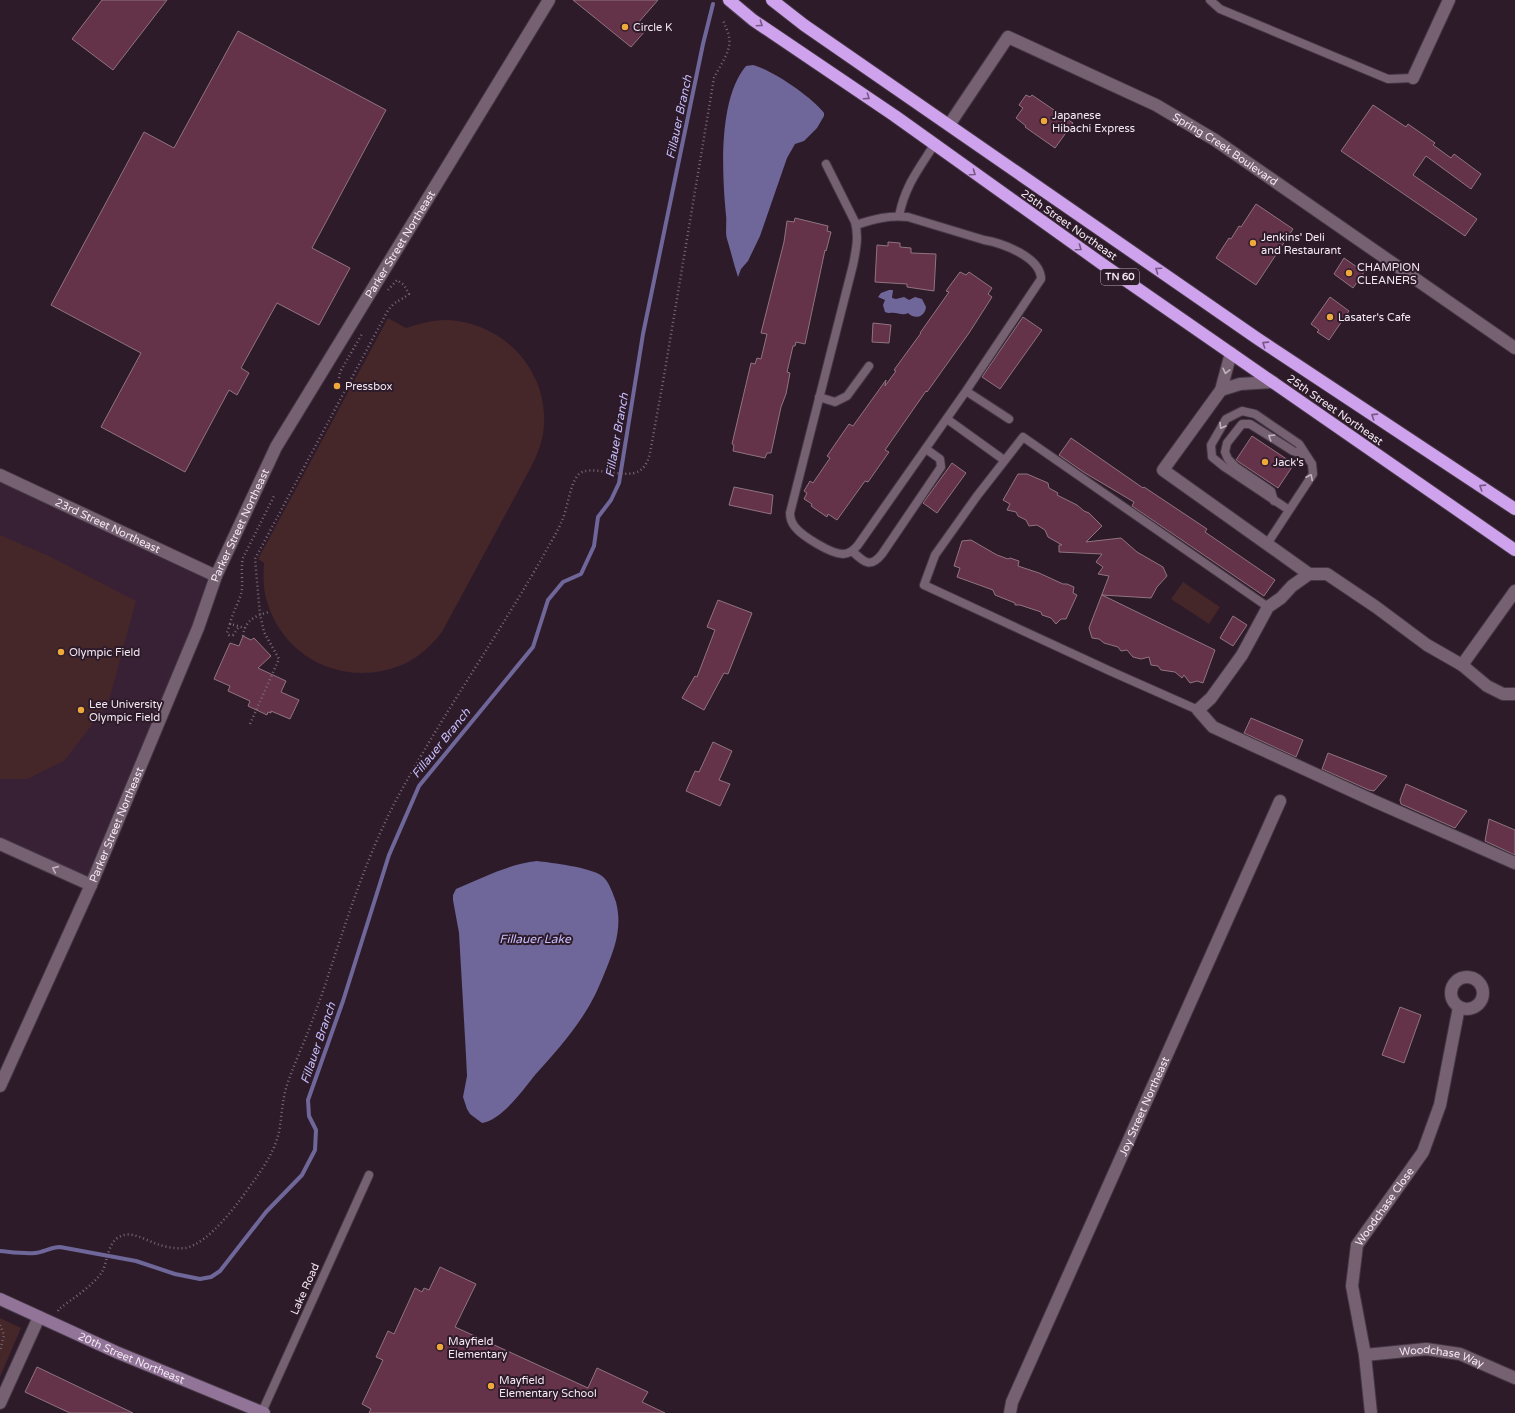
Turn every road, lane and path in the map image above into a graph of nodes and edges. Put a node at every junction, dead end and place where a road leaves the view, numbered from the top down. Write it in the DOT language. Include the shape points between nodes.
graph roads {
  1 [pos="549,0"];
  2 [pos="729,0"];
  3 [pos="772,0"];
  4 [pos="1210,0"];
  5 [pos="1449,0"];
  6 [pos="723,19"];
  7 [pos="1413,78"];
  8 [pos="949,125"];
  9 [pos="934,145"];
  10 [pos="826,164"];
  11 [pos="899,216"];
  12 [pos="856,225"];
  13 [pos="386,293"];
  14 [pos="364,331"];
  15 [pos="1515,348"];
  16 [pos="1230,353"];
  17 [pos="869,366"];
  18 [pos="339,378"];
  19 [pos="1273,382"];
  20 [pos="1221,390"];
  21 [pos="966,391"];
  22 [pos="819,397"];
  23 [pos="946,419"];
  24 [pos="1009,419"];
  25 [pos="926,448"];
  26 [pos="1305,455"];
  27 [pos="1004,460"];
  28 [pos="0,475"];
  29 [pos="275,494"];
  30 [pos="1274,501"];
  31 [pos="1515,509"];
  32 [pos="1289,510"];
  33 [pos="1267,544"];
  34 [pos="1515,550"];
  35 [pos="852,551"];
  36 [pos="1309,574"];
  37 [pos="216,576"];
  38 [pos="1515,591"];
  39 [pos="1268,607"];
  40 [pos="269,612"];
  41 [pos="260,614"];
  42 [pos="230,624"];
  43 [pos="238,628"];
  44 [pos="245,628"];
  45 [pos="243,636"];
  46 [pos="1462,665"];
  47 [pos="1515,694"];
  48 [pos="1198,710"];
  49 [pos="250,724"];
  50 [pos="1280,801"];
  51 [pos="0,844"];
  52 [pos="1515,863"];
  53 [pos="91,885"];
  54 [pos="1459,1008"];
  55 [pos="0,1086"];
  56 [pos="369,1175"];
  57 [pos="0,1299"];
  58 [pos="39,1317"];
  59 [pos="52,1323"];
  60 [pos="0,1325"];
  61 [pos="0,1351"];
  62 [pos="1365,1355"];
  63 [pos="1515,1378"];
  64 [pos="0,1403"];
  65 [pos="263,1413"];
  66 [pos="1010,1413"];
  67 [pos="1372,1413"];
  1 -- 37 [label="street, Parker Street Northeast" via="276,447"];
  2 -- 9 [label="highway, 25th Street Northeast / TN 60, one-way" via="753,20"];
  3 -- 8 [label="highway, 25th Street Northeast / TN 60"];
  4 -- 7 [label="lane" via="1220,9 1388,79"];
  5 -- 7 [label="street"];
  6 -- 59 [label="path" via="730,37 729,43 724,60 714,78 648,461 643,468 634,473 584,471 578,474 562,523 389,814 288,1081 280,1129 274,1146 254,1180 219,1225 193,1245 168,1248 128,1234 120,1236 109,1252 103,1271 59,1309"];
  8 -- 15 [label="street, Spring Creek Boulevard" via="1008,37 1156,105 1215,140"];
  31 -- 8 [label="highway, 25th Street Northeast / TN 60, one-way" via="1258,339"];
  9 -- 11 [label="lane" via="907,187"];
  9 -- 16 [label="highway, 25th Street Northeast / TN 60, one-way"];
  10 -- 12 [label="lane"];
  11 -- 12 [label="lane" via="886,216"];
  11 -- 21 [label="lane" via="1004,245 1030,260 1039,269 1041,279"];
  12 -- 22 [label="lane" via="858,232 853,265"];
  13 -- 41 [label="path" via="397,280 404,285 409,294 392,304 387,312 257,553 255,559"];
  14 -- 18 [label="path"];
  16 -- 19 [label="highway, 25th Street Northeast / TN 60"];
  16 -- 20 [label="street, one-way"];
  17 -- 22 [label="lane" via="846,396 835,402"];
  19 -- 20 [label="street" via="1240,384"];
  19 -- 34 [label="highway, 25th Street Northeast / TN 60"];
  20 -- 33 [label="street" via="1164,470"];
  21 -- 23 [label="lane"];
  21 -- 24 [label="lane"];
  22 -- 35 [label="lane" via="791,503 790,520 800,532 830,550 844,554"];
  23 -- 25 [label="lane"];
  23 -- 27 [label="lane"];
  25 -- 35 [label="lane"];
  25 -- 35 [label="lane" via="940,459 941,467 882,554 872,563 867,563"];
  26 -- 30 [label="lane, one-way" via="1293,451 1250,424 1242,424 1227,443 1225,452 1228,459 1271,491"];
  26 -- 30 [label="lane, one-way" via="1298,444 1255,414 1242,411 1226,419 1211,445 1212,457"];
  32 -- 26 [label="lane, one-way" via="1313,474 1312,464"];
  27 -- 39 [label="lane" via="1023,438"];
  27 -- 48 [label="lane" via="935,555 924,585"];
  28 -- 37 [label="street, 23rd Street Northeast"];
  29 -- 42 [label="path" via="243,558 241,594"];
  30 -- 32 [label="lane"];
  32 -- 33 [label="lane"];
  33 -- 36 [label="street"];
  36 -- 39 [label="street"];
  36 -- 46 [label="street" via="1327,574 1427,645"];
  37 -- 53 [label="street, Parker Street Northeast" via="198,628"];
  38 -- 46 [label="street"];
  39 -- 48 [label="street" via="1242,655 1211,698"];
  40 -- 41 [label="path"];
  41 -- 44 [label="path" via="250,620"];
  41 -- 49 [label="path" via="264,632 278,659"];
  42 -- 43 [label="path"];
  42 -- 43 [label="path" via="226,633 229,635 233,635"];
  43 -- 44 [label="path"];
  44 -- 45 [label="path"];
  46 -- 47 [label="street" via="1487,686 1503,694"];
  48 -- 52 [label="street" via="1213,727"];
  50 -- 66 [label="street, Joy Street Northeast" via="1012,1402"];
  53 -- 51 [label="street, one-way"];
  53 -- 55 [label="street, Parker Street Northeast"];
  54 -- 62 [label="street, Woodchase Close" via="1440,1105 1423,1152 1358,1245 1352,1286"];
  56 -- 65 [label="lane, Lake Road"];
  57 -- 58 [label="street, 20th Street Northeast"];
  58 -- 59 [label="street, 20th Street Northeast"];
  58 -- 64 [label="street"];
  59 -- 65 [label="street, 20th Street Northeast"];
  60 -- 61 [label="path" via="4,1335"];
  62 -- 63 [label="street, Woodchase Way" via="1426,1349 1460,1354"];
  62 -- 67 [label="street, Woodchase Close"];
}
